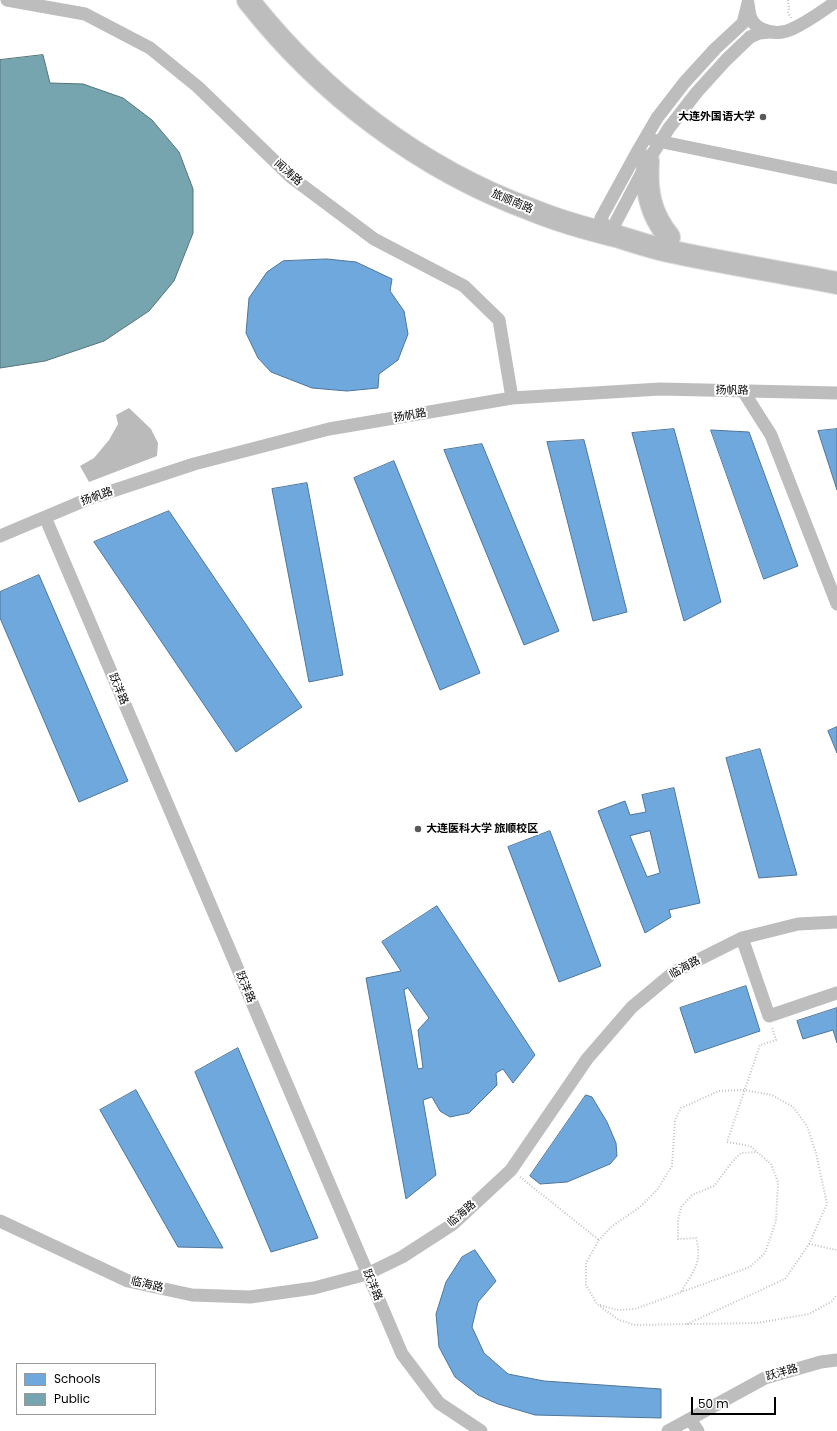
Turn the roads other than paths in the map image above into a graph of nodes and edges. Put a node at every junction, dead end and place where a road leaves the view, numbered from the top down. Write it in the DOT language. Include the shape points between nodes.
graph roads {
  1 [pos="7,0"];
  2 [pos="248,0"];
  3 [pos="266,0"];
  4 [pos="748,2"];
  5 [pos="837,2"];
  6 [pos="65,5"];
  7 [pos="770,32"];
  8 [pos="645,138"];
  9 [pos="661,141"];
  10 [pos="648,161"];
  11 [pos="837,178"];
  12 [pos="608,225"];
  13 [pos="669,237"];
  14 [pos="837,268"];
  15 [pos="837,283"];
  16 [pos="743,391"];
  17 [pos="837,393"];
  18 [pos="512,398"];
  19 [pos="45,517"];
  20 [pos="0,536"];
  21 [pos="837,604"];
  22 [pos="837,922"];
  23 [pos="742,938"];
  24 [pos="837,993"];
  25 [pos="0,1221"];
  26 [pos="367,1274"];
  27 [pos="837,1360"];
  28 [pos="690,1419"];
  29 [pos="481,1431"];
  30 [pos="668,1431"];
  31 [pos="698,1431"];
  1 -- 6 [label="street, 闻涛路"];
  2 -- 12 [label="highway, 旅顺南路" via="298,59 330,89 414,151 452,173 530,210 570,224"];
  3 -- 12 [label="highway, 旅顺南路" via="278,16 338,77 380,112 421,140 495,180"];
  4 -- 7 [label="street" via="750,17 756,26"];
  4 -- 8 [label="street" via="742,23 684,83"];
  5 -- 7 [label="street" via="791,30 781,33"];
  6 -- 18 [label="street, 闻涛路" via="150,48 198,87 297,182 374,239 464,286 499,320"];
  7 -- 9 [label="street" via="750,37 726,60 697,92"];
  8 -- 9 [label="street"];
  8 -- 12 [label="street"];
  9 -- 10 [label="street"];
  9 -- 11 [label="street"];
  10 -- 12 [label="street"];
  10 -- 13 [label="highway" via="647,178 653,213"];
  12 -- 13 [label="highway, 旅顺南路"];
  12 -- 15 [label="highway, 旅顺南路" via="666,250"];
  13 -- 14 [label="highway, 旅顺南路"];
  16 -- 17 [label="street, 扬帆路"];
  16 -- 18 [label="street, 扬帆路" via="660,389"];
  16 -- 21 [label="street" via="771,435"];
  18 -- 19 [label="street, 扬帆路" via="322,431 194,464 88,499"];
  19 -- 20 [label="street, 扬帆路"];
  19 -- 26 [label="street, 跃洋路"];
  22 -- 23 [label="street, 临海路" via="798,924"];
  23 -- 24 [label="street" via="769,1016"];
  23 -- 26 [label="street, 临海路" via="674,972 632,1007 586,1059 511,1170 453,1224 402,1257"];
  25 -- 26 [label="street, 临海路" via="128,1281 192,1295 250,1297 314,1288"];
  26 -- 29 [label="street, 跃洋路" via="402,1354 439,1403"];
  27 -- 28 [label="street, 跃洋路" via="765,1378"];
  28 -- 30 [label="street, 跃洋路"];
  28 -- 31 [label="street"];
}
